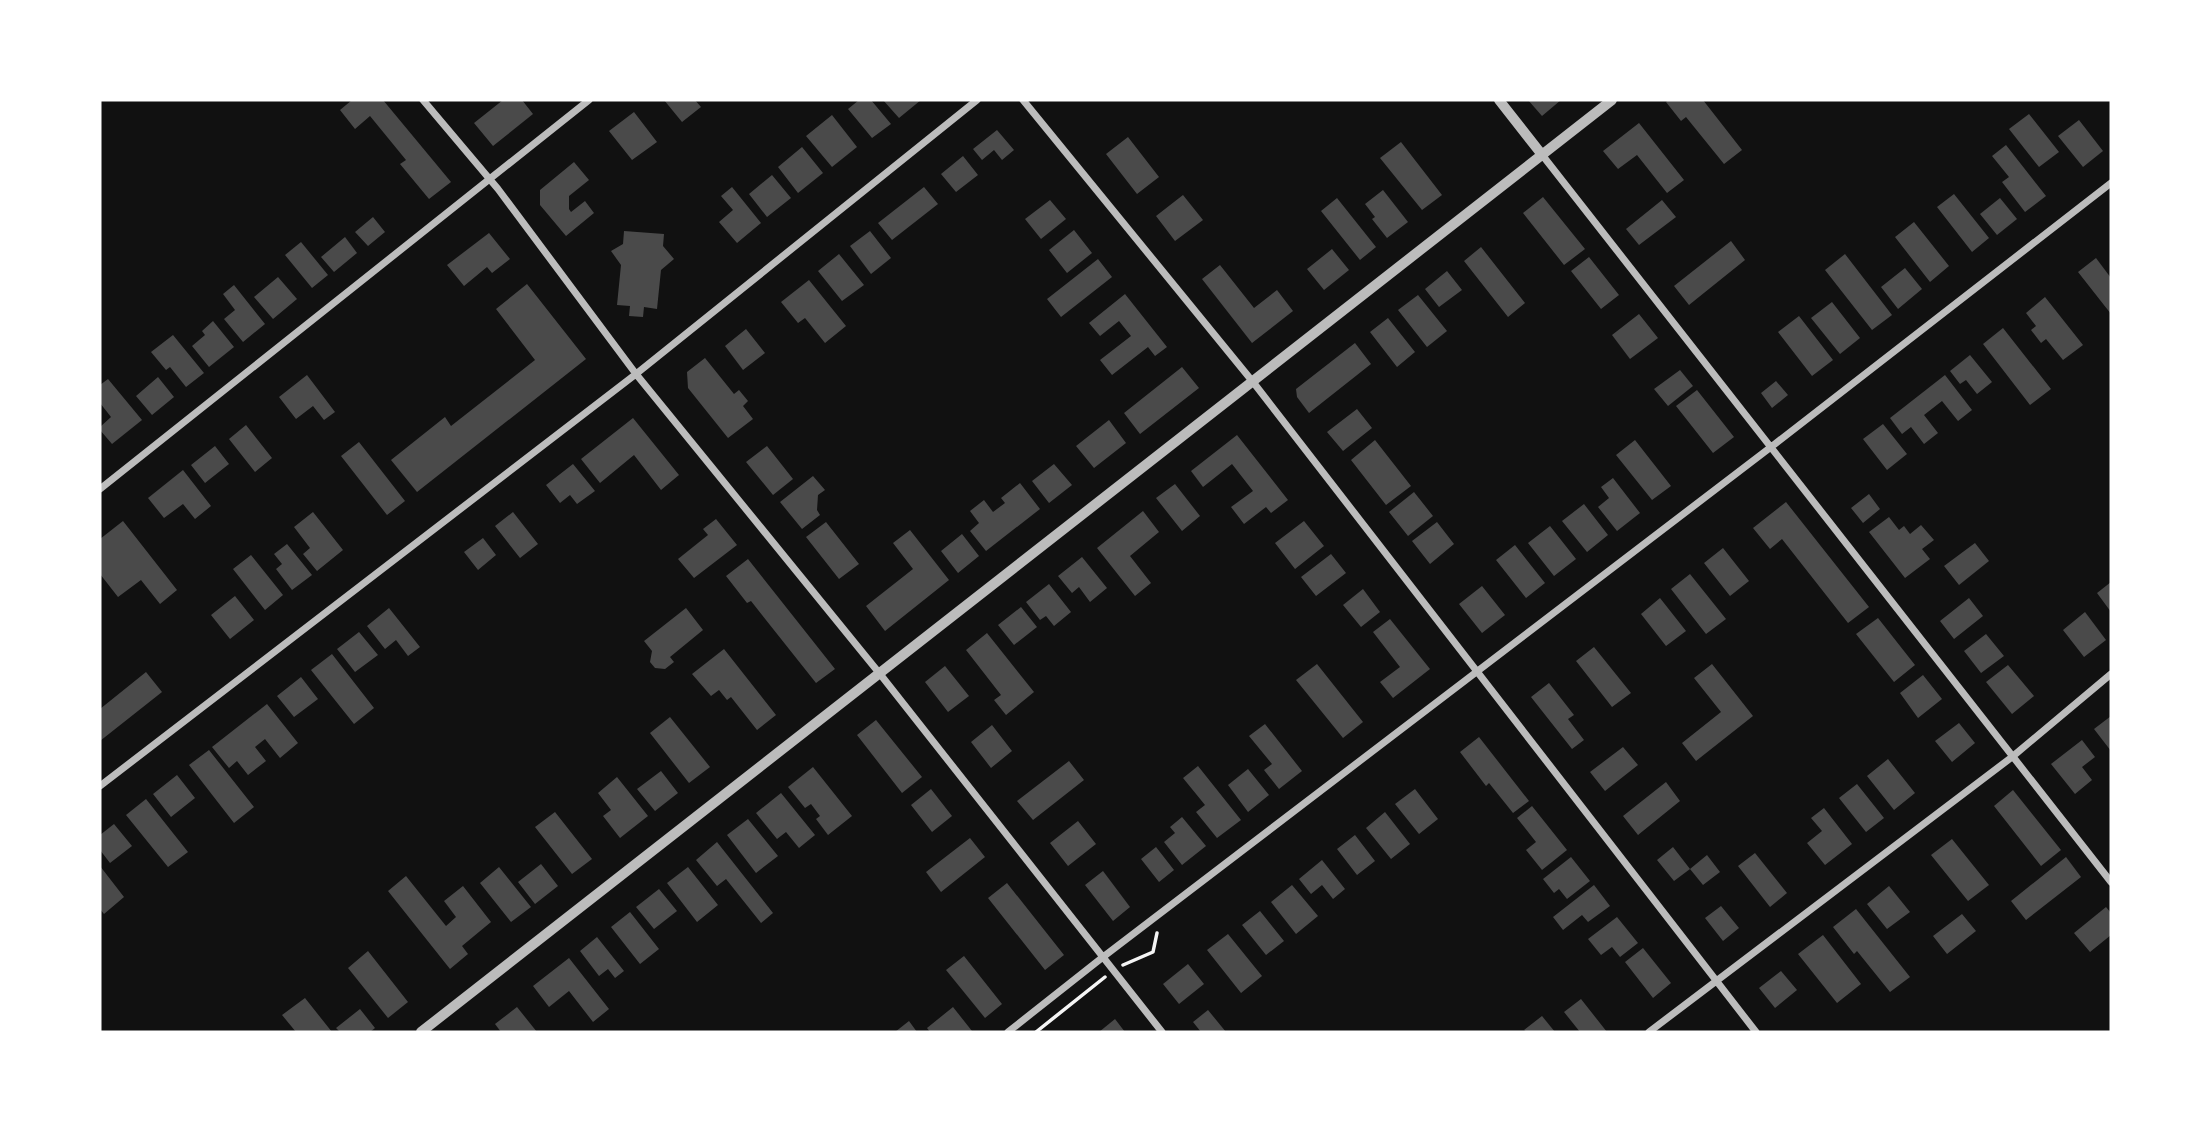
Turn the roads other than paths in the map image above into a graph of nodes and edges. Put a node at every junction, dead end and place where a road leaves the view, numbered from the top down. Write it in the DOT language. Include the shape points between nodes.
graph roads {
  1 [pos="423,100"];
  2 [pos="589,100"];
  3 [pos="978,100"];
  4 [pos="1023,100"];
  5 [pos="1499,100"];
  6 [pos="1612,100"];
  7 [pos="1543,156"];
  8 [pos="489,178"];
  9 [pos="2111,183"];
  10 [pos="636,374"];
  11 [pos="1253,382"];
  12 [pos="1771,447"];
  13 [pos="100,489"];
  14 [pos="1477,672"];
  15 [pos="880,674"];
  16 [pos="2111,674"];
  17 [pos="2012,757"];
  18 [pos="100,786"];
  19 [pos="2111,882"];
  20 [pos="1103,957"];
  21 [pos="1716,981"];
  22 [pos="421,1032"];
  23 [pos="1008,1032"];
  24 [pos="1162,1032"];
  25 [pos="1649,1032"];
  26 [pos="1756,1032"];
  1 -- 8 [label="street"];
  2 -- 8 [label="street"];
  3 -- 10 [label="street"];
  4 -- 11 [label="street"];
  5 -- 7 [label="street"];
  6 -- 7 [label="street"];
  7 -- 11 [label="street"];
  7 -- 12 [label="street"];
  8 -- 10 [label="street"];
  8 -- 13 [label="street"];
  9 -- 12 [label="street"];
  10 -- 15 [label="street"];
  10 -- 18 [label="street"];
  11 -- 14 [label="street"];
  11 -- 15 [label="street"];
  12 -- 14 [label="street"];
  12 -- 17 [label="street"];
  14 -- 20 [label="street"];
  14 -- 21 [label="street"];
  15 -- 20 [label="street"];
  15 -- 22 [label="street"];
  16 -- 17 [label="street"];
  17 -- 19 [label="street"];
  17 -- 21 [label="street"];
  20 -- 23 [label="street"];
  20 -- 24 [label="street"];
  21 -- 25 [label="street"];
  21 -- 26 [label="street"];
}
